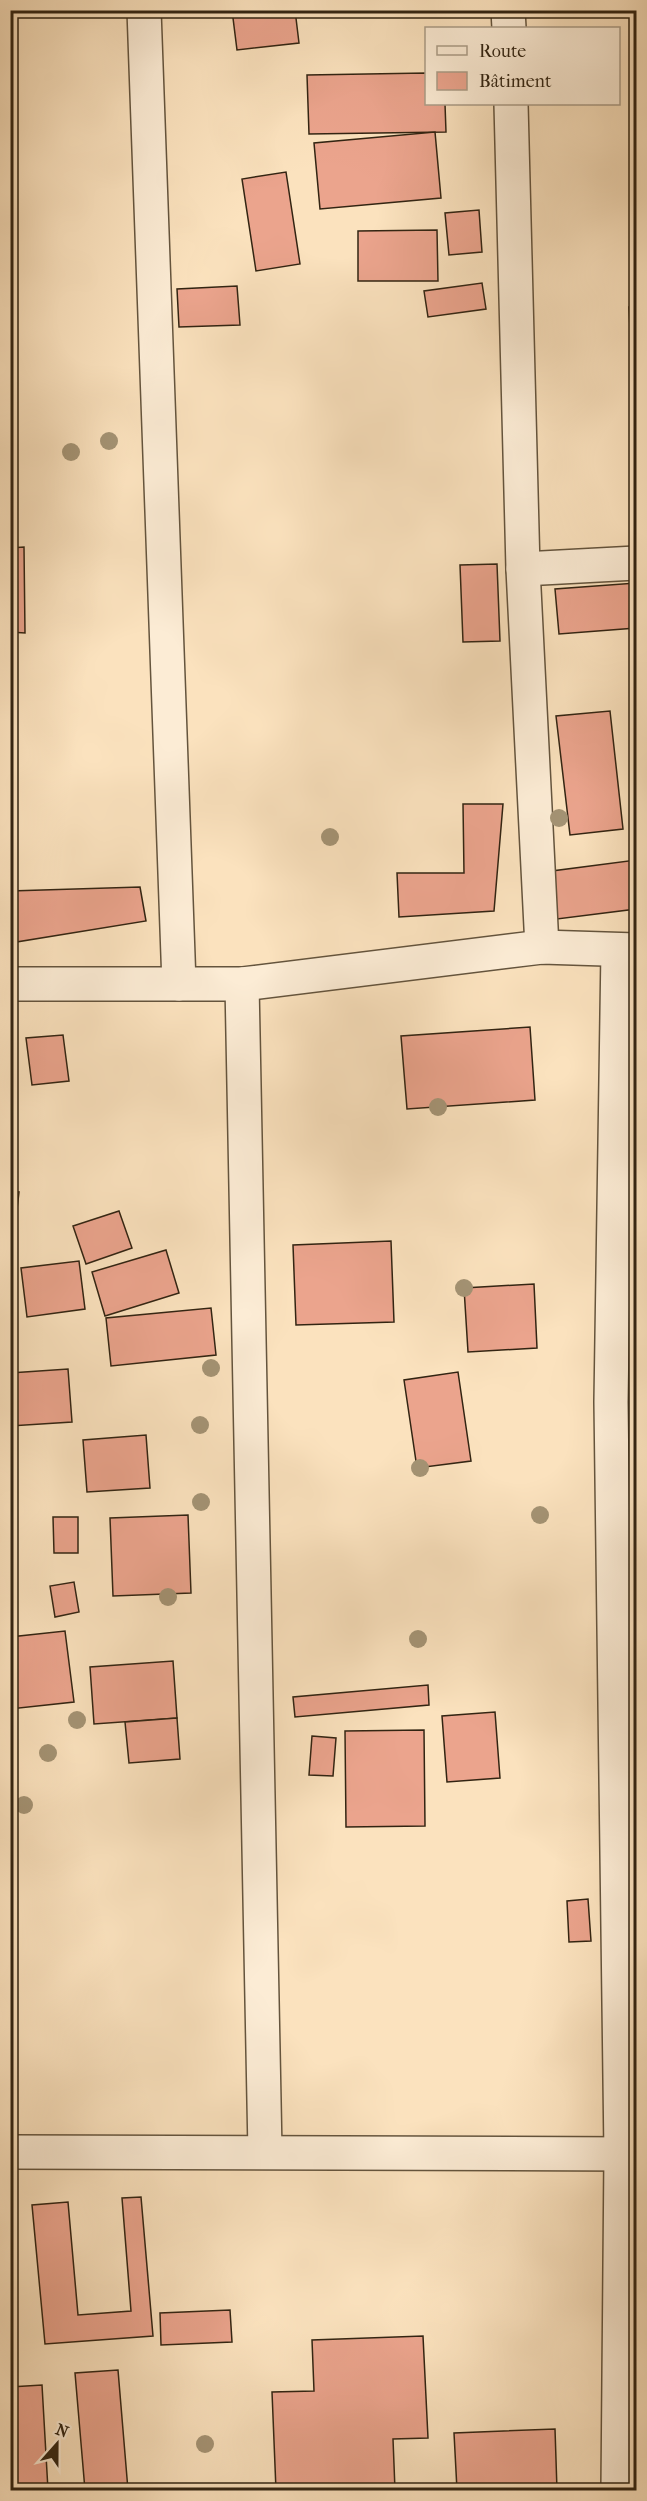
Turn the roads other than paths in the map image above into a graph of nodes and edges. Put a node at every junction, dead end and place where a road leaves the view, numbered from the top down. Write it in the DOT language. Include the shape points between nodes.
graph roads {
  1 [pos="144,10"];
  2 [pos="508,10"];
  3 [pos="509,27"];
  4 [pos="511,105"];
  5 [pos="636,563"];
  6 [pos="524,569"];
  7 [pos="542,947"];
  8 [pos="627,950"];
  9 [pos="10,984"];
  10 [pos="179,984"];
  11 [pos="242,984"];
  12 [pos="624,1402"];
  13 [pos="626,1773"];
  14 [pos="10,2152"];
  15 [pos="265,2152"];
  16 [pos="629,2154"];
  17 [pos="618,2490"];
  1 -- 10 [label="street"];
  2 -- 3 [label="street"];
  4 -- 6 [label="street"];
  5 -- 6 [label="street"];
  6 -- 7 [label="street"];
  7 -- 8 [label="street"];
  7 -- 11 [label="street"];
  8 -- 12 [label="street"];
  9 -- 10 [label="street"];
  10 -- 11 [label="street"];
  11 -- 15 [label="street"];
  12 -- 13 [label="street"];
  13 -- 16 [label="street"];
  14 -- 15 [label="street"];
  15 -- 16 [label="street"];
  16 -- 17 [label="street"];
}
